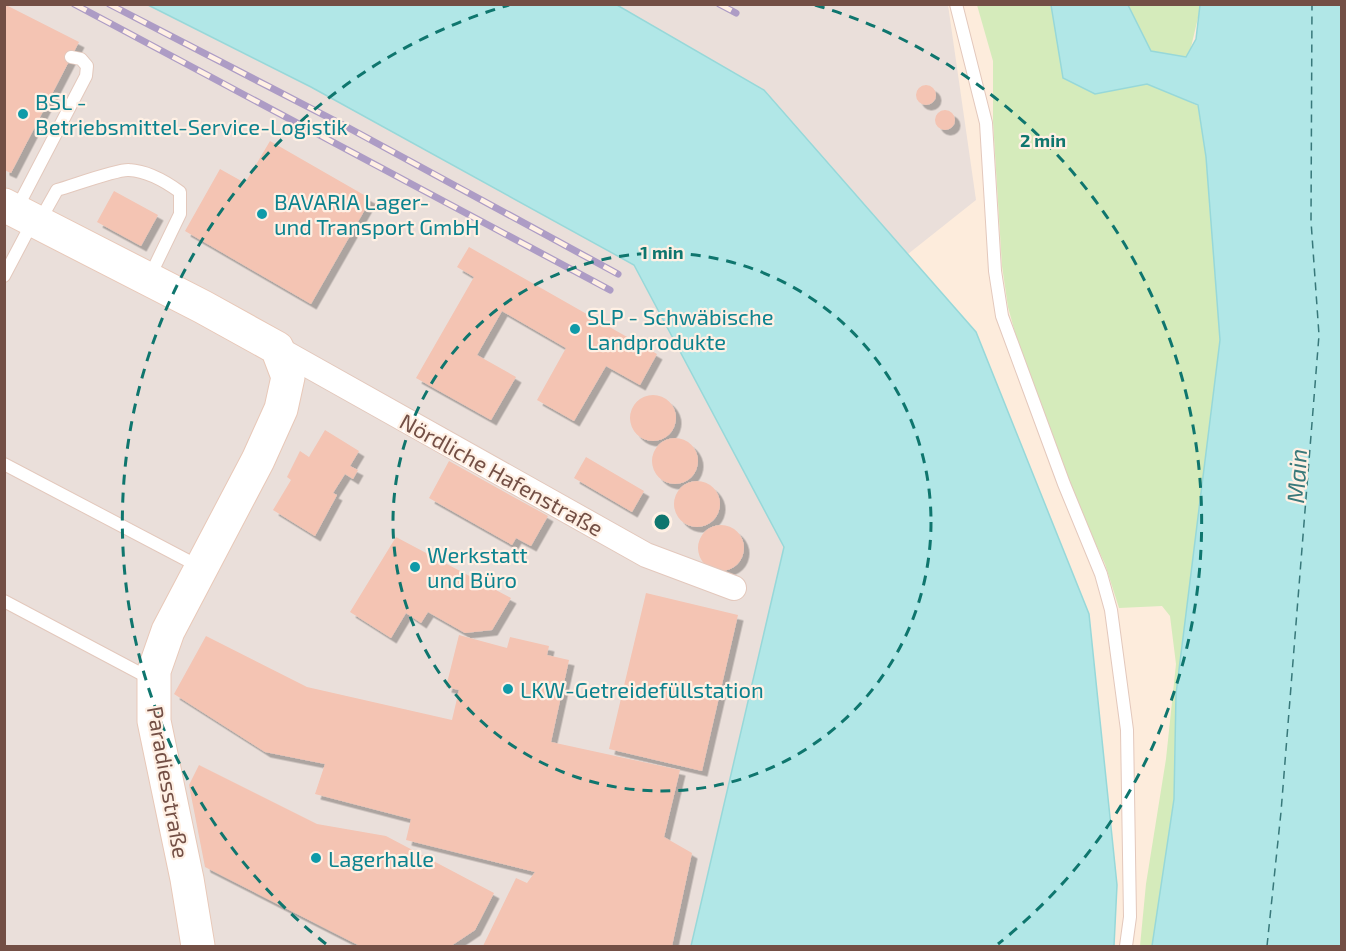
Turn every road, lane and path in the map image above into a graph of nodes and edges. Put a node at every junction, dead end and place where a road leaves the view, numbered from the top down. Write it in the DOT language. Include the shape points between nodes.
graph roads {
  1 [pos="956,4"];
  2 [pos="71,57"];
  3 [pos="23,215"];
  4 [pos="4,276"];
  5 [pos="149,279"];
  6 [pos="276,348"];
  7 [pos="4,464"];
  8 [pos="201,567"];
  9 [pos="734,588"];
  10 [pos="4,601"];
  11 [pos="154,681"];
  12 [pos="198,946"];
  13 [pos="1126,946"];
  1 -- 13 [label="lane" via="986,123 995,271 1002,316 1101,574 1111,610 1127,730 1130,917"];
  2 -- 3 [label="lane" via="81,59 87,66 86,76"];
  3 -- 4 [label="lane"];
  3 -- 5 [label="street, Nördliche Hafenstraße"];
  3 -- 5 [label="lane" via="57,190 127,170 156,177 180,192 180,214"];
  5 -- 6 [label="street, Nördliche Hafenstraße"];
  6 -- 8 [label="street, Paradiesstraße" via="288,377 281,409"];
  6 -- 9 [label="street, Nördliche Hafenstraße" via="646,555"];
  7 -- 8 [label="lane"];
  8 -- 11 [label="street, Paradiesstraße" via="168,631"];
  10 -- 11 [label="lane"];
  11 -- 12 [label="street, Paradiesstraße" via="154,721"];
}
